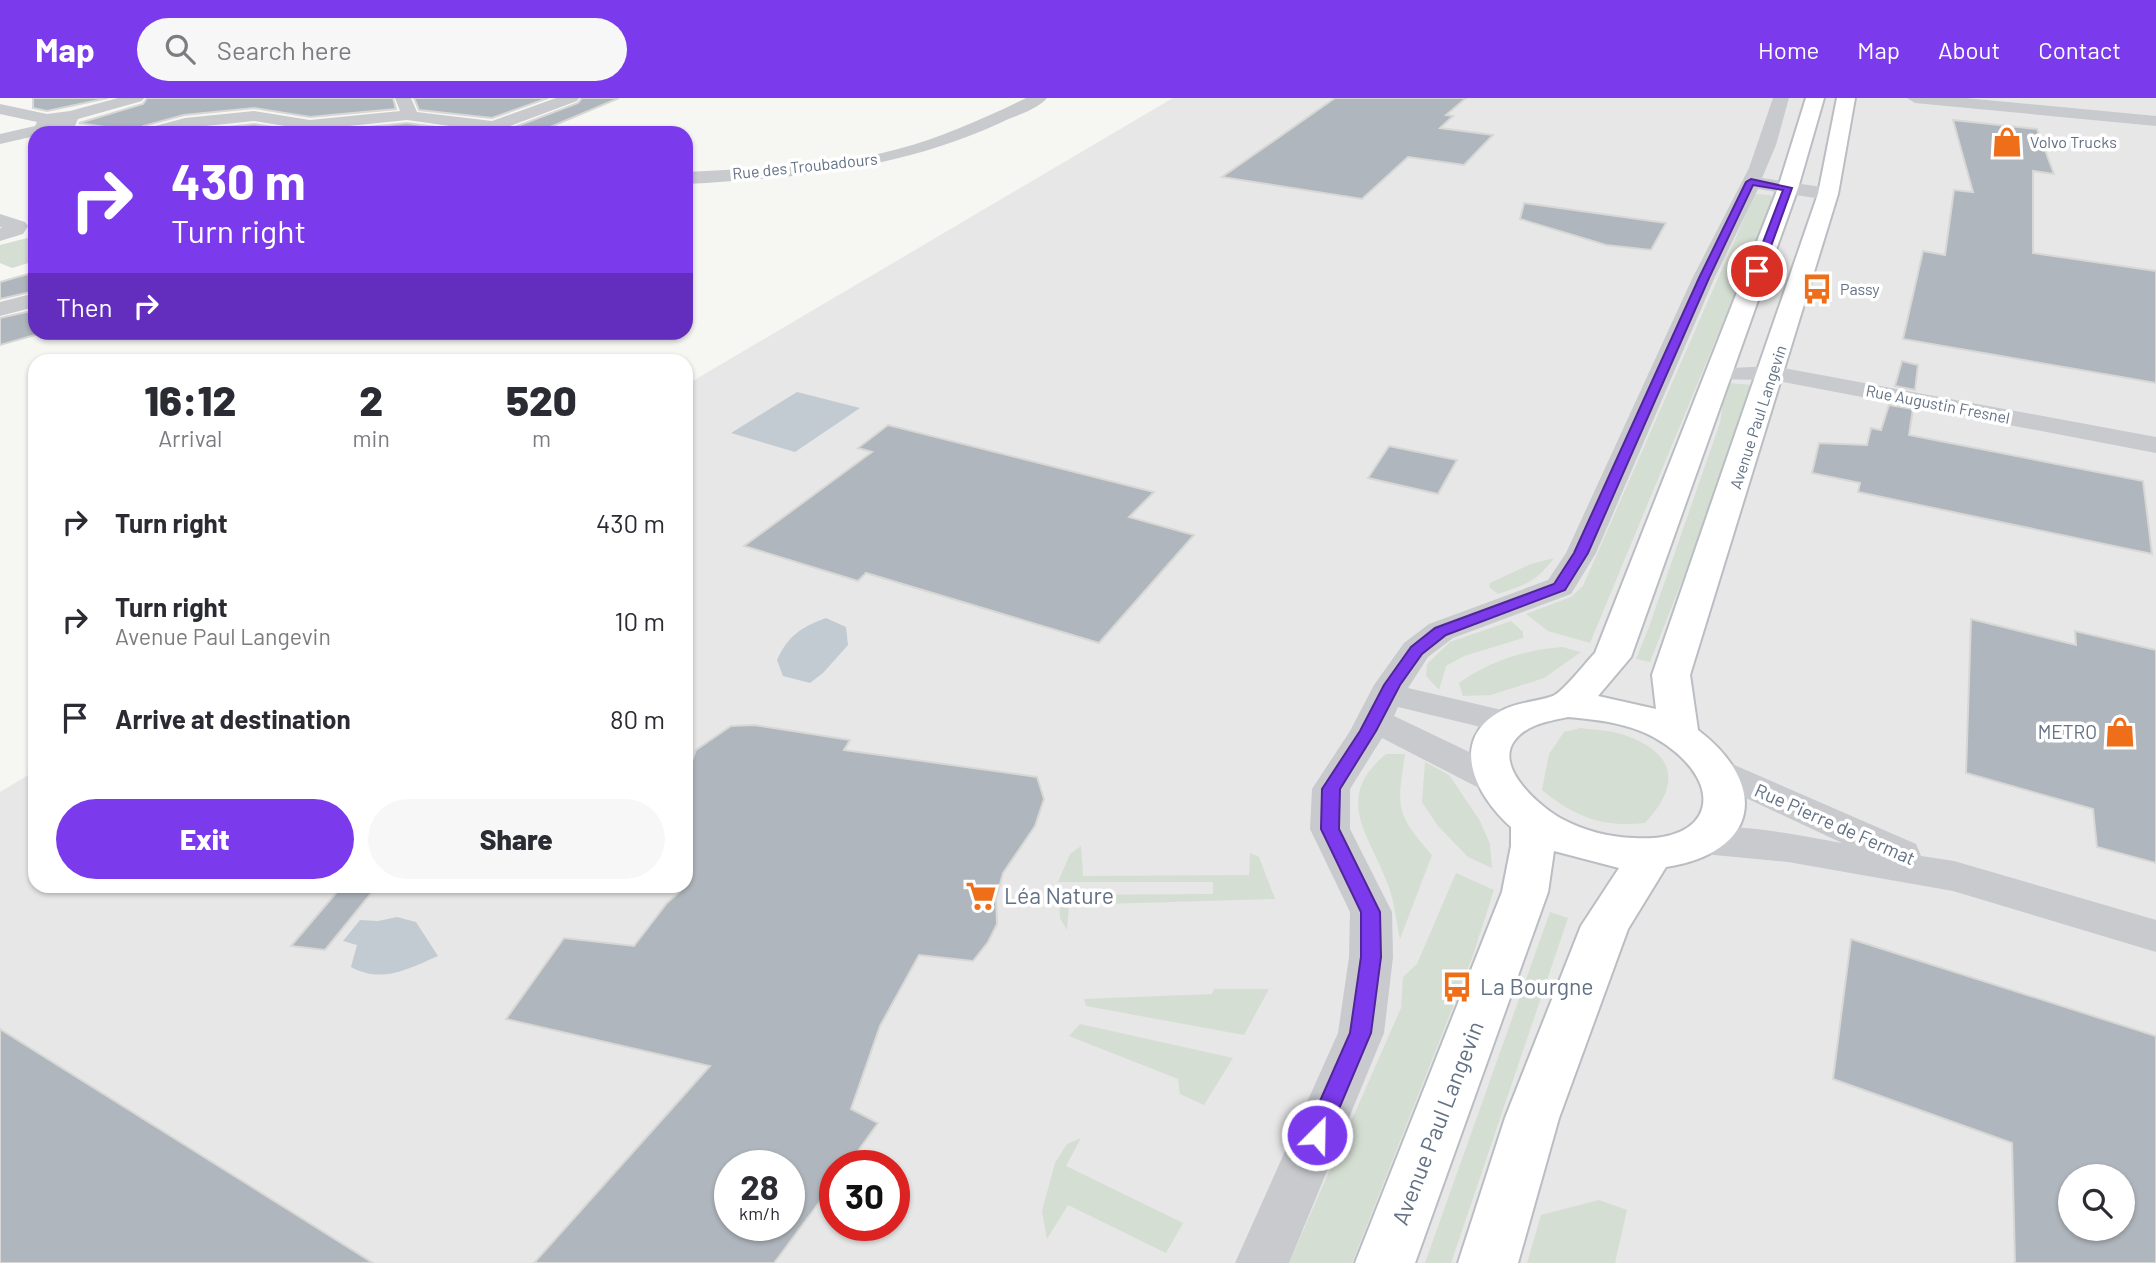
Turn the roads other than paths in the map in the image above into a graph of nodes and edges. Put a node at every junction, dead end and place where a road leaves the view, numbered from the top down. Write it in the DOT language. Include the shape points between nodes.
graph roads {
  1 [pos="136,98"];
  2 [pos="571,98"];
  3 [pos="1039,98"];
  4 [pos="1781,98"];
  5 [pos="1815,98"];
  6 [pos="1846,98"];
  7 [pos="1915,98"];
  8 [pos="405,106"];
  9 [pos="0,109"];
  10 [pos="69,121"];
  11 [pos="2156,121"];
  12 [pos="44,124"];
  13 [pos="38,126"];
  14 [pos="80,126"];
  15 [pos="174,126"];
  16 [pos="491,126"];
  17 [pos="28,129"];
  18 [pos="0,139"];
  19 [pos="693,177"];
  20 [pos="1751,182"];
  21 [pos="1788,188"];
  22 [pos="1828,194"];
  23 [pos="0,220"];
  24 [pos="0,235"];
  25 [pos="28,302"];
  26 [pos="0,309"];
  27 [pos="1773,373"];
  28 [pos="1719,374"];
  29 [pos="2156,445"];
  30 [pos="1568,705"];
  31 [pos="1380,707"];
  32 [pos="1510,723"];
  33 [pos="1678,735"];
  34 [pos="1716,769"];
  35 [pos="1495,780"];
  36 [pos="1533,821"];
  37 [pos="1704,840"];
  38 [pos="1652,854"];
  39 [pos="1954,876"];
  40 [pos="2156,936"];
  41 [pos="1262,1263"];
  42 [pos="1385,1263"];
  43 [pos="1488,1263"];
  1 -- 10 [label="street"];
  2 -- 16 [label="street"];
  3 -- 19 [label="street, Rue des Troubadours" via="959,133 883,158"];
  4 -- 20 [label="street"];
  5 -- 21 [label="main road"];
  6 -- 22 [label="main road, Avenue Paul Langevin"];
  7 -- 11 [label="street"];
  8 -- 15 [label="street" via="310,125 254,116"];
  8 -- 16 [label="street"];
  9 -- 12 [label="street"];
  10 -- 12 [label="street"];
  10 -- 14 [label="street"];
  12 -- 13 [label="street"];
  17 -- 18 [label="street"];
  20 -- 21 [label="street"];
  20 -- 31 [label="street" via="1581,553 1560,587 1441,631 1416,650"];
  21 -- 22 [label="street"];
  21 -- 28 [label="main road"];
  22 -- 27 [label="main road, Avenue Paul Langevin"];
  23 -- 24 [label="street" via="18,226"];
  25 -- 26 [label="street"];
  27 -- 28 [label="street, Rue Augustin Fresnel"];
  27 -- 29 [label="street, Rue Augustin Fresnel"];
  27 -- 33 [label="main road, Avenue Paul Langevin" via="1671,675"];
  28 -- 30 [label="main road" via="1612,657"];
  30 -- 32 [label="main road" via="1536,710"];
  30 -- 33 [label="main road" via="1644,718"];
  31 -- 32 [label="street"];
  31 -- 35 [label="street" via="1423,742"];
  31 -- 41 [label="street" via="1331,789 1330,829 1370,912 1371,957 1360,1033"];
  32 -- 35 [label="main road" via="1495,738 1490,758"];
  33 -- 34 [label="main road"];
  34 -- 37 [label="main road" via="1726,789 1727,808"];
  34 -- 39 [label="street, Rue Pierre de Fermat"];
  35 -- 36 [label="main road" via="1510,802"];
  36 -- 38 [label="main road" via="1569,840 1611,852"];
  36 -- 42 [label="main road, Avenue Paul Langevin" via="1525,892"];
  37 -- 38 [label="main road" via="1681,850"];
  37 -- 39 [label="street, Rue Pierre de Fermat" via="1788,848"];
  38 -- 43 [label="main road" via="1605,926 1532,1118"];
  39 -- 40 [label="street, Rue Pierre de Fermat"];
}
